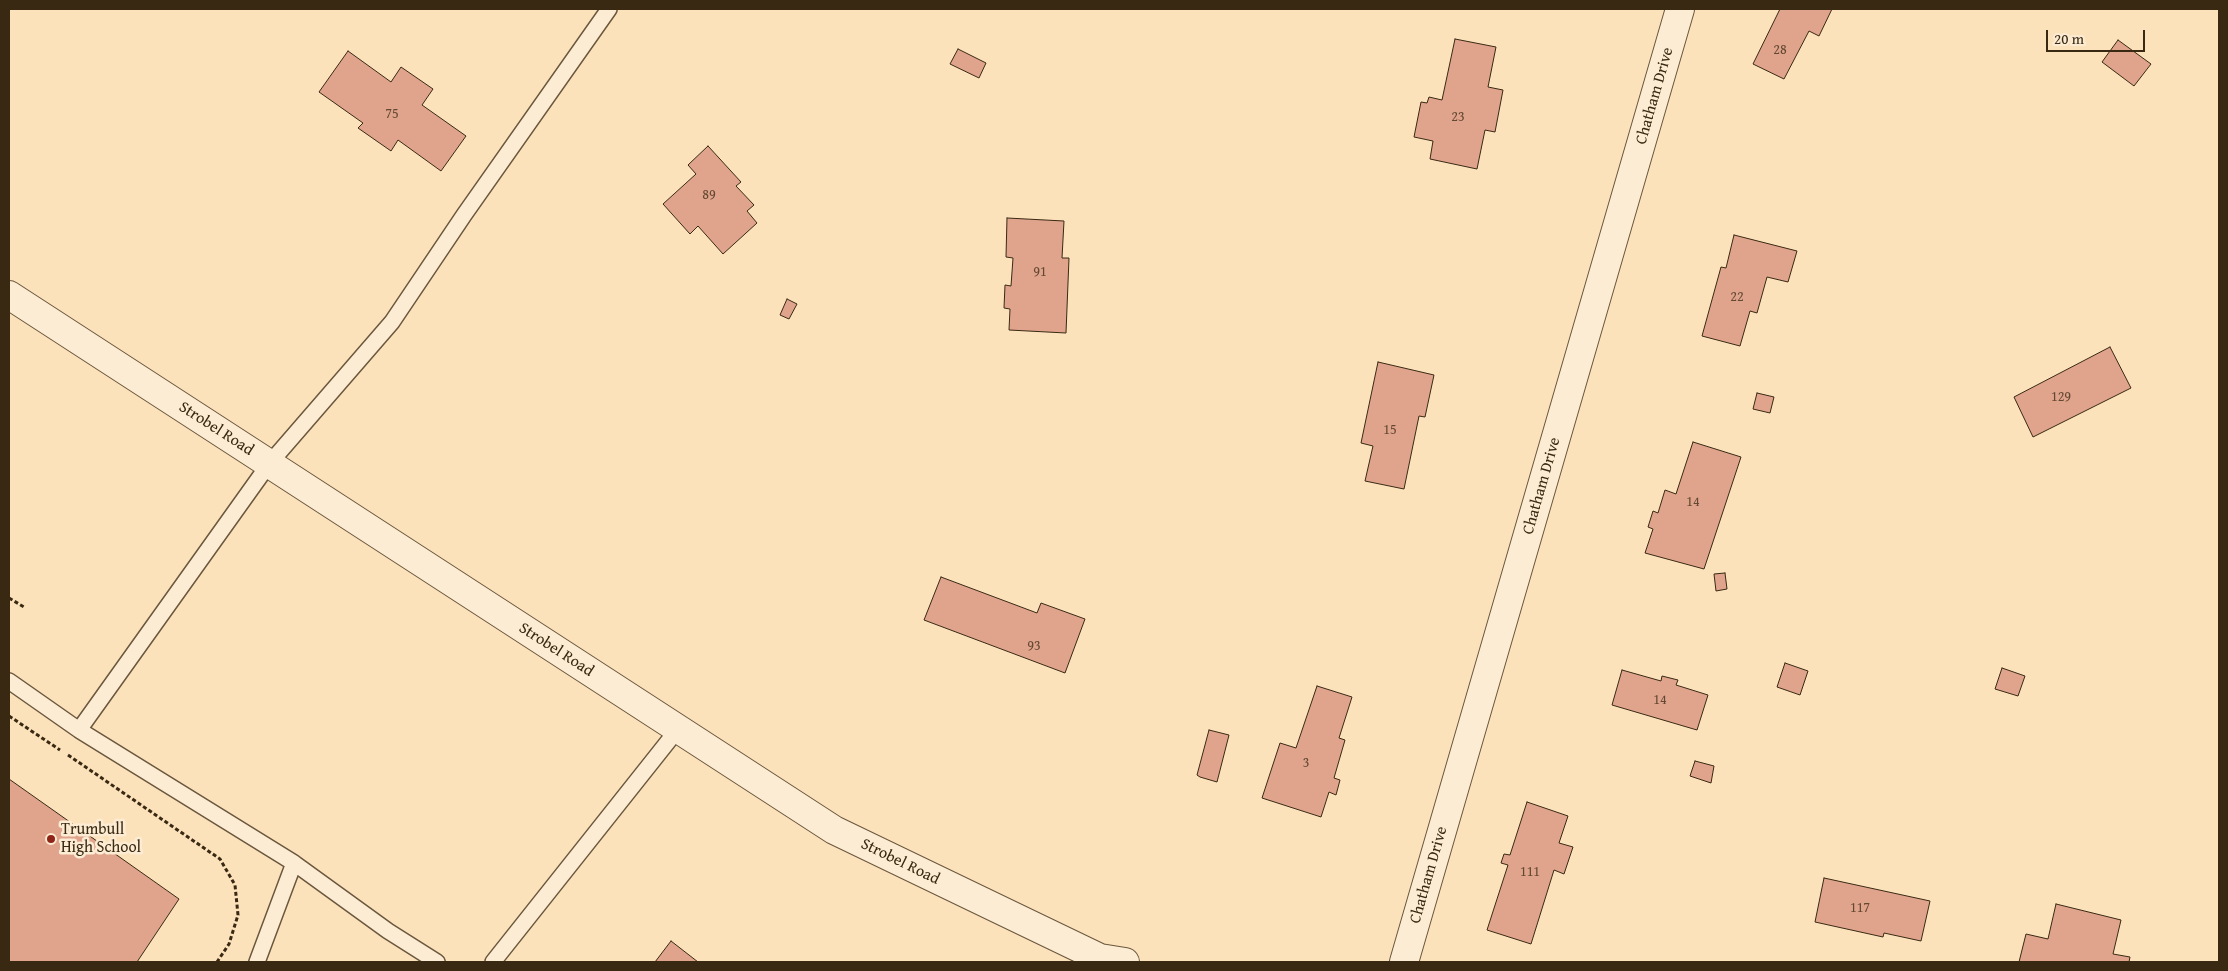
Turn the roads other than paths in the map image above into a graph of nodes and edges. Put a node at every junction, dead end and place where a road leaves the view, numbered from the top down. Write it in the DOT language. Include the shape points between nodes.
graph roads {
  1 [pos="609,9"];
  2 [pos="1680,9"];
  3 [pos="9,295"];
  4 [pos="270,464"];
  5 [pos="9,681"];
  6 [pos="678,729"];
  7 [pos="80,730"];
  8 [pos="294,863"];
  9 [pos="257,962"];
  10 [pos="437,962"];
  11 [pos="493,962"];
  12 [pos="1125,962"];
  13 [pos="1404,962"];
  1 -- 4 [label="lane" via="392,322"];
  2 -- 13 [label="street, Chatham Drive"];
  3 -- 4 [label="street, Strobel Road"];
  4 -- 6 [label="street, Strobel Road"];
  4 -- 7 [label="lane"];
  5 -- 7 [label="lane"];
  6 -- 11 [label="lane"];
  6 -- 12 [label="street, Strobel Road" via="834,830 1100,958"];
  7 -- 8 [label="lane"];
  8 -- 9 [label="lane"];
  8 -- 10 [label="lane"];
}
